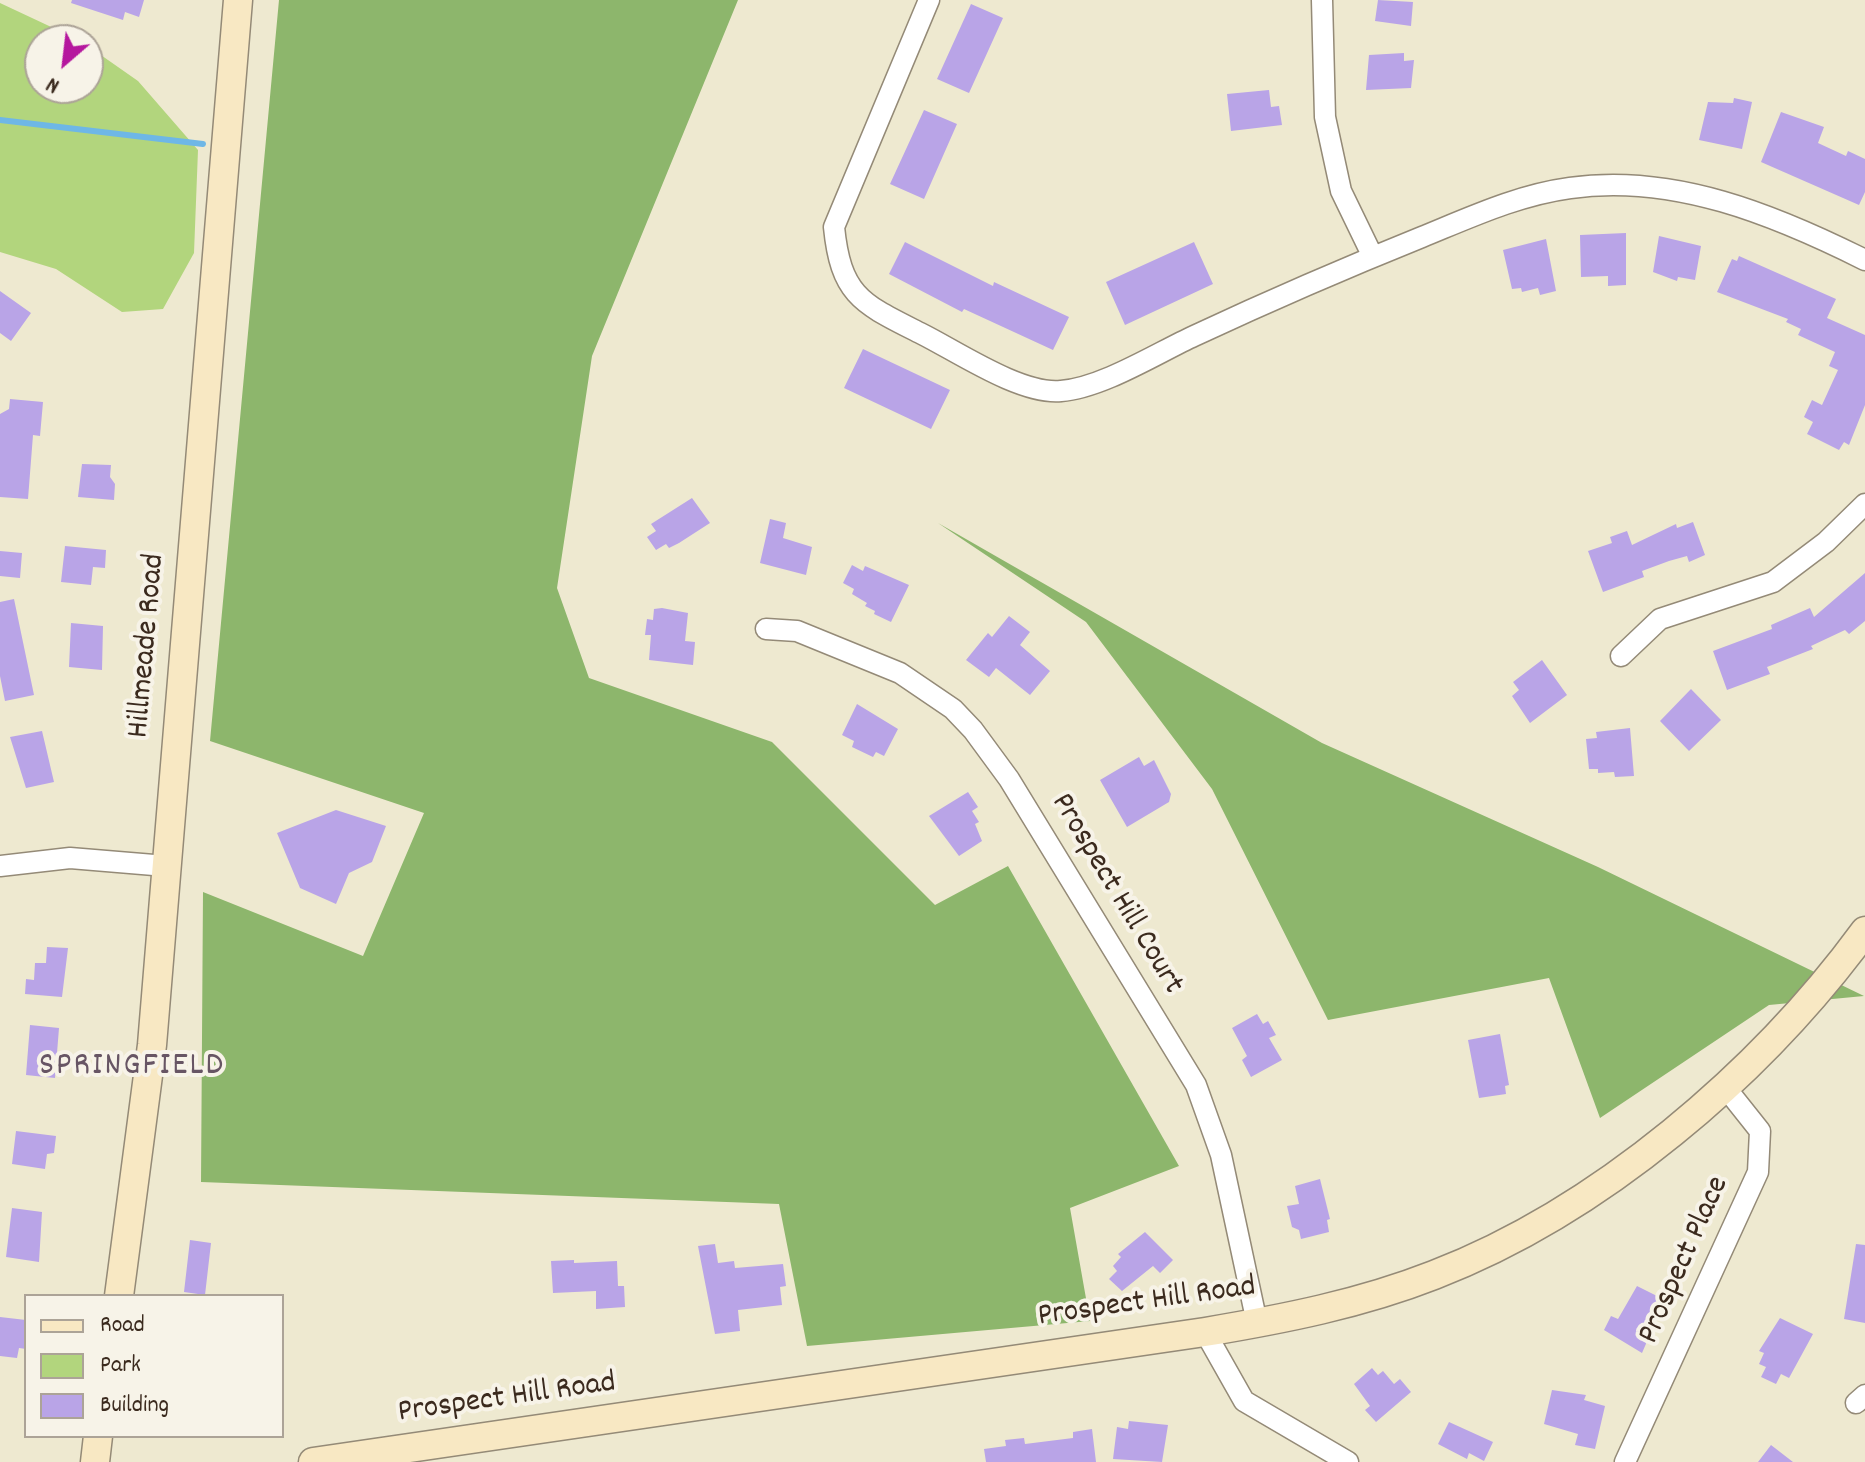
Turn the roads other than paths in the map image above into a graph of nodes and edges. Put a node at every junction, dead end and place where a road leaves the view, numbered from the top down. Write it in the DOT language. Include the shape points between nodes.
graph roads {
  1 [pos="238,0"];
  2 [pos="929,0"];
  3 [pos="1322,0"];
  4 [pos="1373,257"];
  5 [pos="1865,260"];
  6 [pos="1865,504"];
  7 [pos="766,629"];
  8 [pos="1621,656"];
  9 [pos="0,866"];
  10 [pos="166,866"];
  11 [pos="1865,931"];
  12 [pos="1725,1087"];
  13 [pos="119,1294"];
  14 [pos="1257,1323"];
  15 [pos="1205,1332"];
  16 [pos="98,1438"];
  17 [pos="95,1462"];
  18 [pos="313,1462"];
  19 [pos="1348,1462"];
  20 [pos="1625,1462"];
  1 -- 10 [label="street, Hillmeade Road"];
  2 -- 4 [label="street" via="834,227 837,260 849,288 875,310 1021,384 1060,392 1098,380"];
  3 -- 4 [label="street" via="1325,117 1341,191"];
  4 -- 5 [label="street" via="1518,198 1572,187 1645,185 1724,201"];
  6 -- 8 [label="street" via="1773,582 1660,619"];
  7 -- 14 [label="street, Prospect Hill Court" via="797,631 900,673 953,709 1009,779 1196,1085 1221,1155"];
  9 -- 10 [label="street" via="70,858"];
  10 -- 13 [label="street, Hillmeade Road" via="152,1045"];
  11 -- 12 [label="street, Prospect Hill Road" via="1785,1028"];
  12 -- 14 [label="street, Prospect Hill Road" via="1592,1189 1487,1252 1335,1308"];
  12 -- 20 [label="street, Prospect Place" via="1760,1131 1758,1172"];
  14 -- 15 [label="street, Prospect Hill Road"];
  15 -- 18 [label="street, Prospect Hill Road"];
  15 -- 19 [label="street" via="1244,1401"];
  16 -- 17 [label="street"];
}
